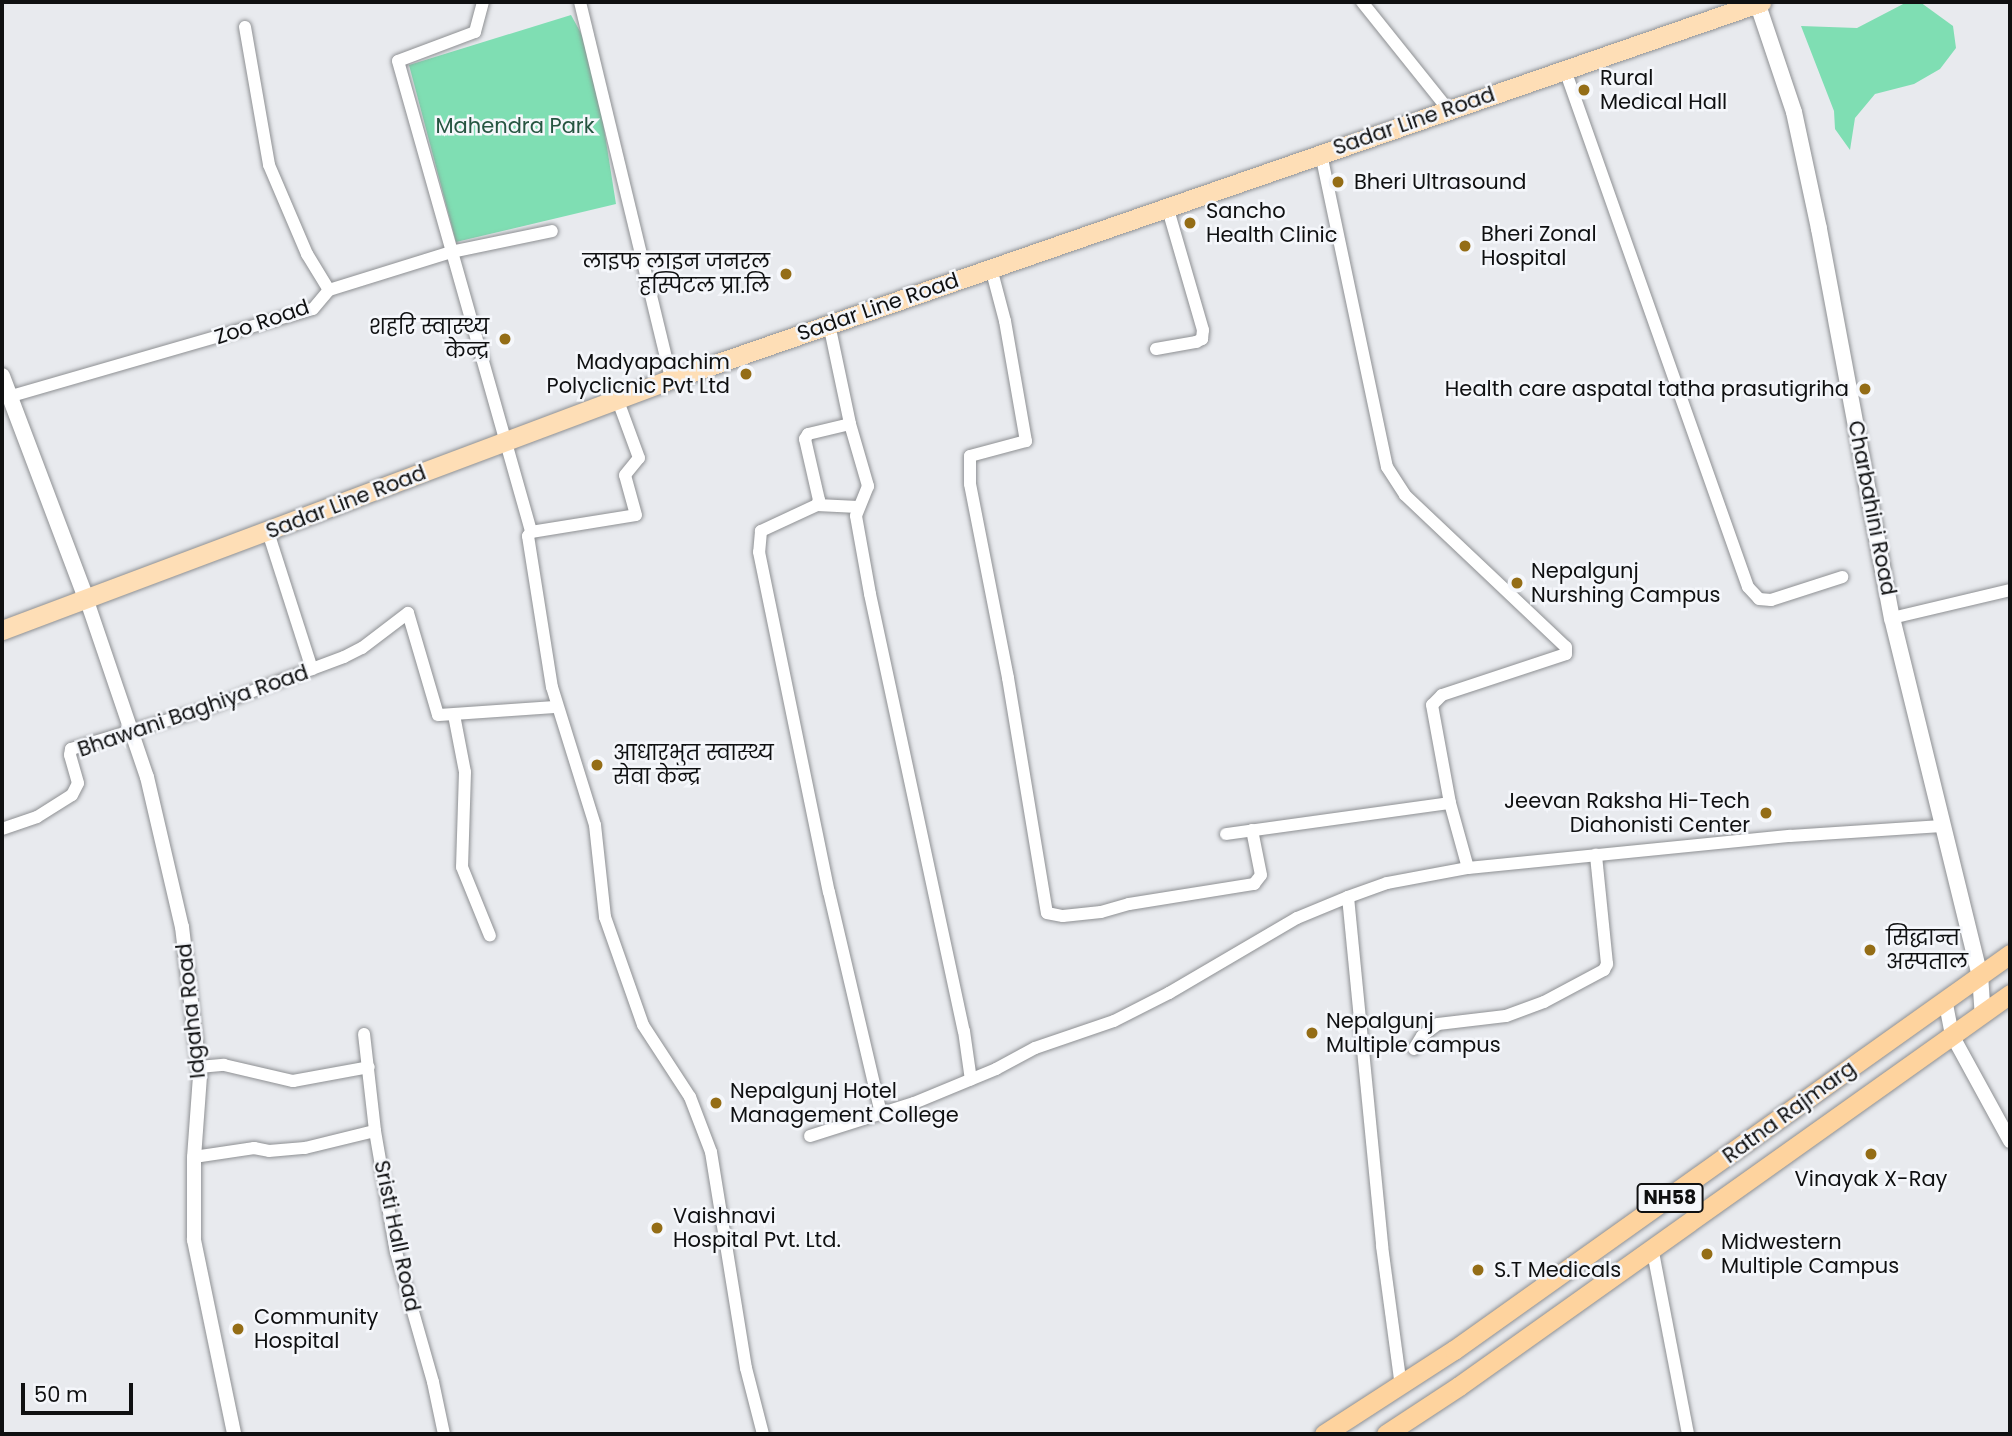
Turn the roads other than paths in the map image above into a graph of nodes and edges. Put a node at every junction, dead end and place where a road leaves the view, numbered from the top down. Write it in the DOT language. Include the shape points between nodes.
graph roads {
  1 [pos="483,2"];
  2 [pos="580,2"];
  3 [pos="1362,2"];
  4 [pos="1758,2"];
  5 [pos="245,27"];
  6 [pos="1565,70"];
  7 [pos="1447,108"];
  8 [pos="1321,154"];
  9 [pos="1167,206"];
  10 [pos="552,231"];
  11 [pos="451,252"];
  12 [pos="991,268"];
  13 [pos="329,290"];
  14 [pos="829,324"];
  15 [pos="1156,349"];
  16 [pos="2,376"];
  17 [pos="671,379"];
  18 [pos="618,401"];
  19 [pos="7,403"];
  20 [pos="850,424"];
  21 [pos="504,442"];
  22 [pos="817,505"];
  23 [pos="858,507"];
  24 [pos="268,532"];
  25 [pos="531,532"];
  26 [pos="1842,577"];
  27 [pos="2010,590"];
  28 [pos="86,598"];
  29 [pos="1892,618"];
  30 [pos="2,630"];
  31 [pos="312,669"];
  32 [pos="556,707"];
  33 [pos="454,715"];
  34 [pos="130,729"];
  35 [pos="1450,803"];
  36 [pos="1942,826"];
  37 [pos="2,829"];
  38 [pos="1252,830"];
  39 [pos="1226,834"];
  40 [pos="1596,855"];
  41 [pos="1468,868"];
  42 [pos="1348,897"];
  43 [pos="490,936"];
  44 [pos="2010,954"];
  45 [pos="1980,975"];
  46 [pos="2010,994"];
  47 [pos="1945,999"];
  48 [pos="1983,1014"];
  49 [pos="363,1034"];
  50 [pos="1952,1035"];
  51 [pos="1413,1049"];
  52 [pos="199,1067"];
  53 [pos="369,1067"];
  54 [pos="971,1080"];
  55 [pos="881,1114"];
  56 [pos="375,1131"];
  57 [pos="810,1136"];
  58 [pos="2010,1141"];
  59 [pos="194,1157"];
  60 [pos="1652,1247"];
  61 [pos="1401,1387"];
  62 [pos="234,1434"];
  63 [pos="444,1434"];
  64 [pos="763,1434"];
  65 [pos="1324,1434"];
  66 [pos="1386,1434"];
  67 [pos="1688,1434"];
  1 -- 11 [label="street" via="475,32 398,61"];
  2 -- 17 [label="street"];
  3 -- 7 [label="street"];
  4 -- 6 [label="main road, Sadar Line Road"];
  4 -- 29 [label="main road, Charbahini Road" via="1794,112"];
  5 -- 13 [label="street" via="269,165 307,254"];
  6 -- 7 [label="main road, Sadar Line Road"];
  6 -- 26 [label="street" via="1748,587 1759,599 1771,600"];
  7 -- 8 [label="main road, Sadar Line Road"];
  8 -- 9 [label="main road, Sadar Line Road"];
  8 -- 35 [label="street" via="1387,467 1405,495 1566,647 1566,654 1442,695 1432,705"];
  9 -- 12 [label="main road, Sadar Line Road"];
  9 -- 15 [label="street" via="1203,330 1196,342"];
  10 -- 11 [label="street, Zoo Road"];
  11 -- 13 [label="street, Zoo Road"];
  11 -- 21 [label="street"];
  12 -- 14 [label="main road, Sadar Line Road"];
  12 -- 38 [label="street" via="1026,441 970,456 970,484 1047,913 1101,912 1254,884 1261,875"];
  13 -- 19 [label="street, Zoo Road" via="313,309"];
  14 -- 17 [label="main road, Sadar Line Road"];
  14 -- 20 [label="street"];
  16 -- 19 [label="main road"];
  17 -- 18 [label="main road, Sadar Line Road"];
  18 -- 21 [label="main road, Sadar Line Road"];
  18 -- 25 [label="street" via="639,458 625,475 636,515"];
  19 -- 28 [label="main road" via="52,503"];
  20 -- 22 [label="street" via="813,432 805,439"];
  20 -- 23 [label="street" via="868,486"];
  21 -- 24 [label="main road, Sadar Line Road"];
  21 -- 25 [label="street"];
  22 -- 23 [label="street"];
  22 -- 55 [label="street" via="761,531 759,552 829,892"];
  23 -- 54 [label="street" via="870,594"];
  24 -- 28 [label="main road, Sadar Line Road"];
  24 -- 31 [label="street"];
  25 -- 32 [label="street" via="528,536"];
  27 -- 29 [label="street"];
  28 -- 30 [label="main road, Sadar Line Road"];
  28 -- 34 [label="street, Idgaha Road"];
  29 -- 36 [label="main road, Charbahini Road"];
  31 -- 33 [label="street, Bhawani Baghiya Road" via="362,648 408,613 438,715"];
  31 -- 34 [label="street, Bhawani Baghiya Road" via="205,709"];
  32 -- 33 [label="street"];
  32 -- 64 [label="street" via="595,825 606,917 643,1025 690,1097 705,1133 746,1368"];
  33 -- 43 [label="street" via="464,772 461,867"];
  34 -- 37 [label="street, Bhawani Baghiya Road" via="71,749 78,783 72,795 37,817"];
  34 -- 52 [label="street, Idgaha Road" via="147,777 182,927"];
  35 -- 38 [label="street"];
  35 -- 41 [label="street"];
  36 -- 40 [label="street"];
  36 -- 45 [label="main road, Charbahini Road"];
  38 -- 39 [label="street"];
  40 -- 41 [label="street"];
  40 -- 51 [label="street" via="1604,970 1506,1016 1438,1024"];
  41 -- 42 [label="street" via="1387,883"];
  42 -- 54 [label="street" via="1297,918 1114,1021 1035,1048"];
  42 -- 61 [label="street" via="1382,1246"];
  44 -- 45 [label="highway, Ratna Rajmarg / NH58"];
  45 -- 47 [label="highway, Ratna Rajmarg / NH58"];
  45 -- 48 [label="main road, Charbahini Road"];
  46 -- 48 [label="highway, Ratna Rajmarg / NH58"];
  47 -- 50 [label="street"];
  47 -- 61 [label="highway, Ratna Rajmarg / NH58"];
  48 -- 50 [label="highway, Ratna Rajmarg / NH58"];
  49 -- 53 [label="street, Sristi Hall Road"];
  50 -- 58 [label="street"];
  50 -- 60 [label="highway, Ratna Rajmarg / NH58"];
  52 -- 53 [label="street" via="224,1065 293,1081"];
  52 -- 59 [label="street, Idgaha Road"];
  53 -- 56 [label="street, Sristi Hall Road"];
  54 -- 55 [label="street"];
  55 -- 57 [label="street"];
  56 -- 59 [label="street" via="305,1148 254,1148"];
  56 -- 63 [label="street, Sristi Hall Road" via="396,1252"];
  59 -- 62 [label="street, Idgaha Road" via="194,1240"];
  60 -- 66 [label="highway, Ratna Rajmarg / NH58"];
  60 -- 67 [label="street"];
  61 -- 65 [label="highway, Ratna Rajmarg / NH58"];
}
